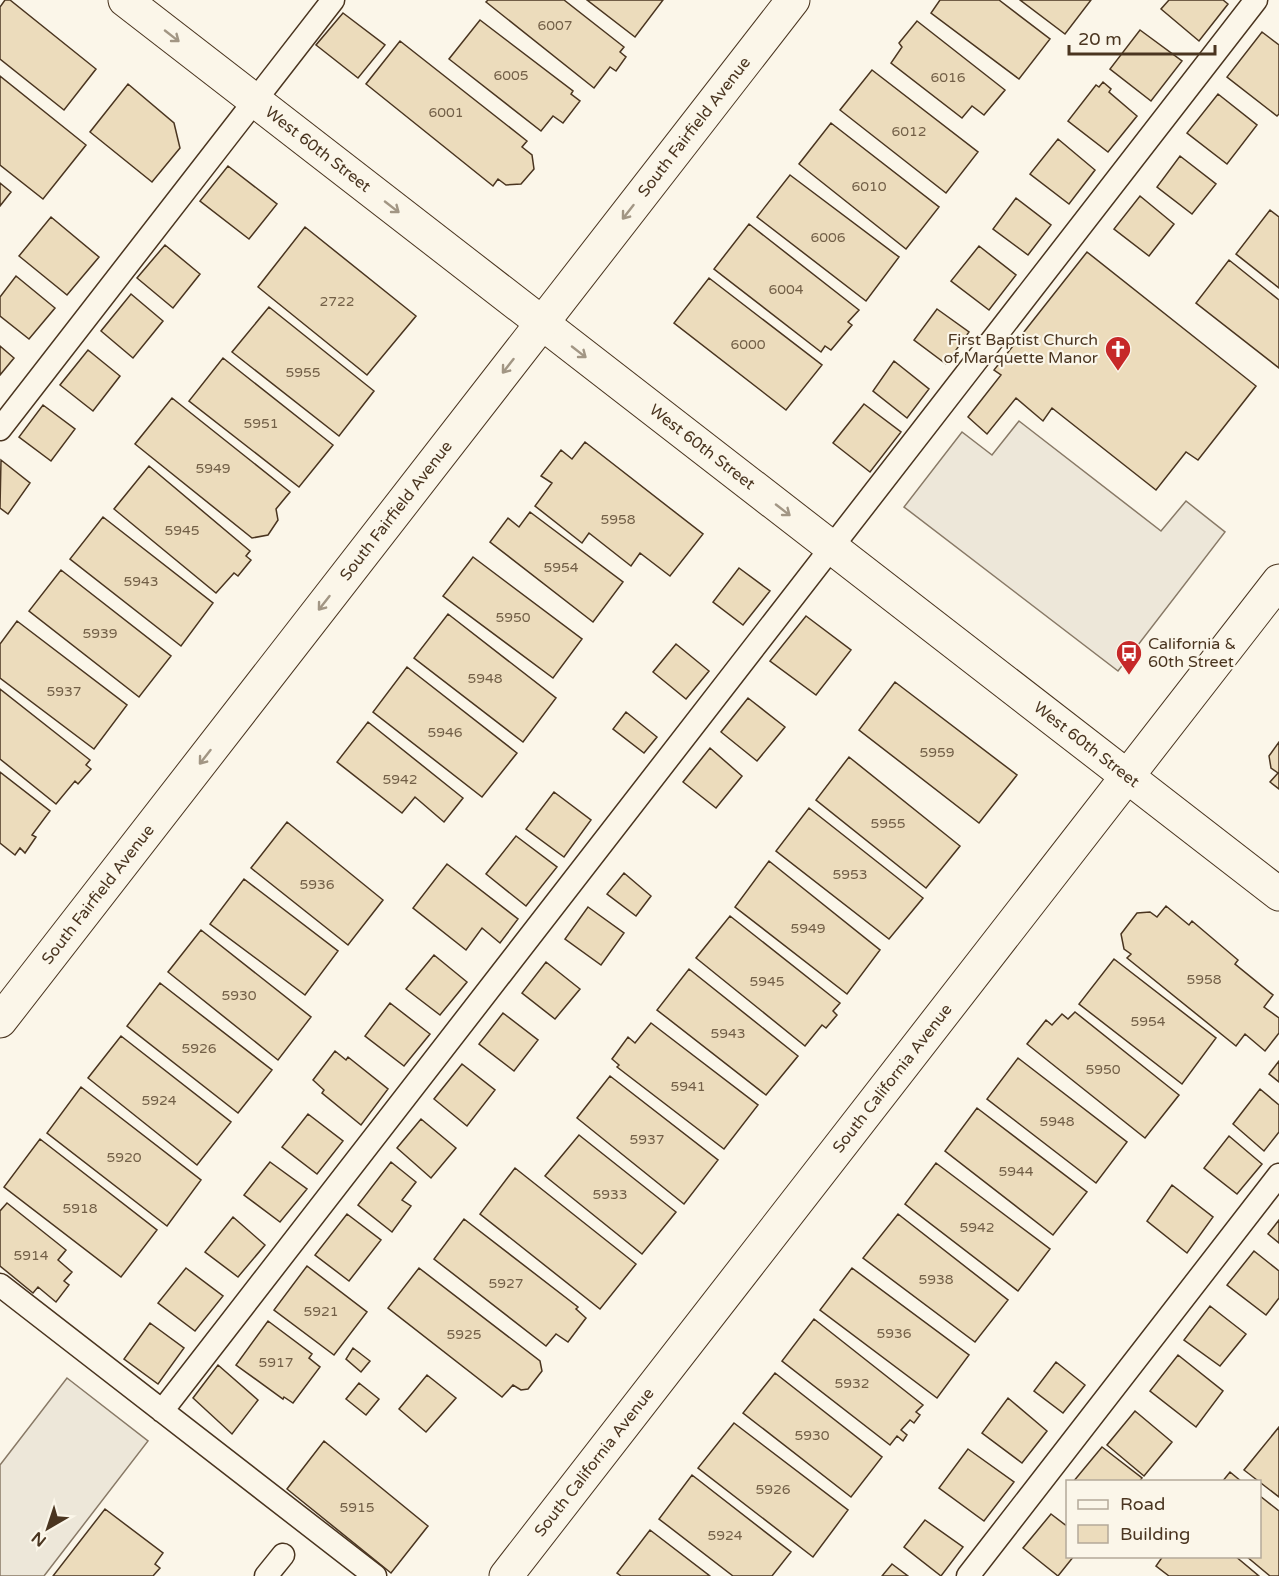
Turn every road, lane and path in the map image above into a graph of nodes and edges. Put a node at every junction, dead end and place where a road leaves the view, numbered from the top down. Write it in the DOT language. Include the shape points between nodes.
graph roads {
  1 [pos="125,0"];
  2 [pos="333,0"];
  3 [pos="793,0"];
  4 [pos="1256,0"];
  5 [pos="255,101"];
  6 [pos="542,323"];
  7 [pos="0,429"];
  8 [pos="831,548"];
  9 [pos="1279,581"];
  10 [pos="1127,777"];
  11 [pos="1279,894"];
  12 [pos="0,1021"];
  13 [pos="1279,1175"];
  14 [pos="0,1285"];
  15 [pos="162,1411"];
  16 [pos="283,1555"];
  17 [pos="266,1576"];
  18 [pos="375,1576"];
  19 [pos="506,1576"];
  20 [pos="968,1576"];
  1 -- 5 [label="street, West 60th Street, one-way"];
  2 -- 5 [label="lane"];
  3 -- 6 [label="street, South Fairfield Avenue, one-way"];
  4 -- 8 [label="lane"];
  5 -- 6 [label="street, West 60th Street, one-way"];
  5 -- 7 [label="lane"];
  6 -- 8 [label="street, West 60th Street, one-way"];
  6 -- 12 [label="street, South Fairfield Avenue, one-way"];
  8 -- 10 [label="street, West 60th Street"];
  8 -- 15 [label="lane"];
  9 -- 10 [label="street, South California Avenue"];
  10 -- 11 [label="street, West 60th Street"];
  10 -- 19 [label="street, South California Avenue"];
  13 -- 20 [label="lane"];
  14 -- 15 [label="lane"];
  15 -- 18 [label="lane"];
  16 -- 17 [label="lane"];
}
